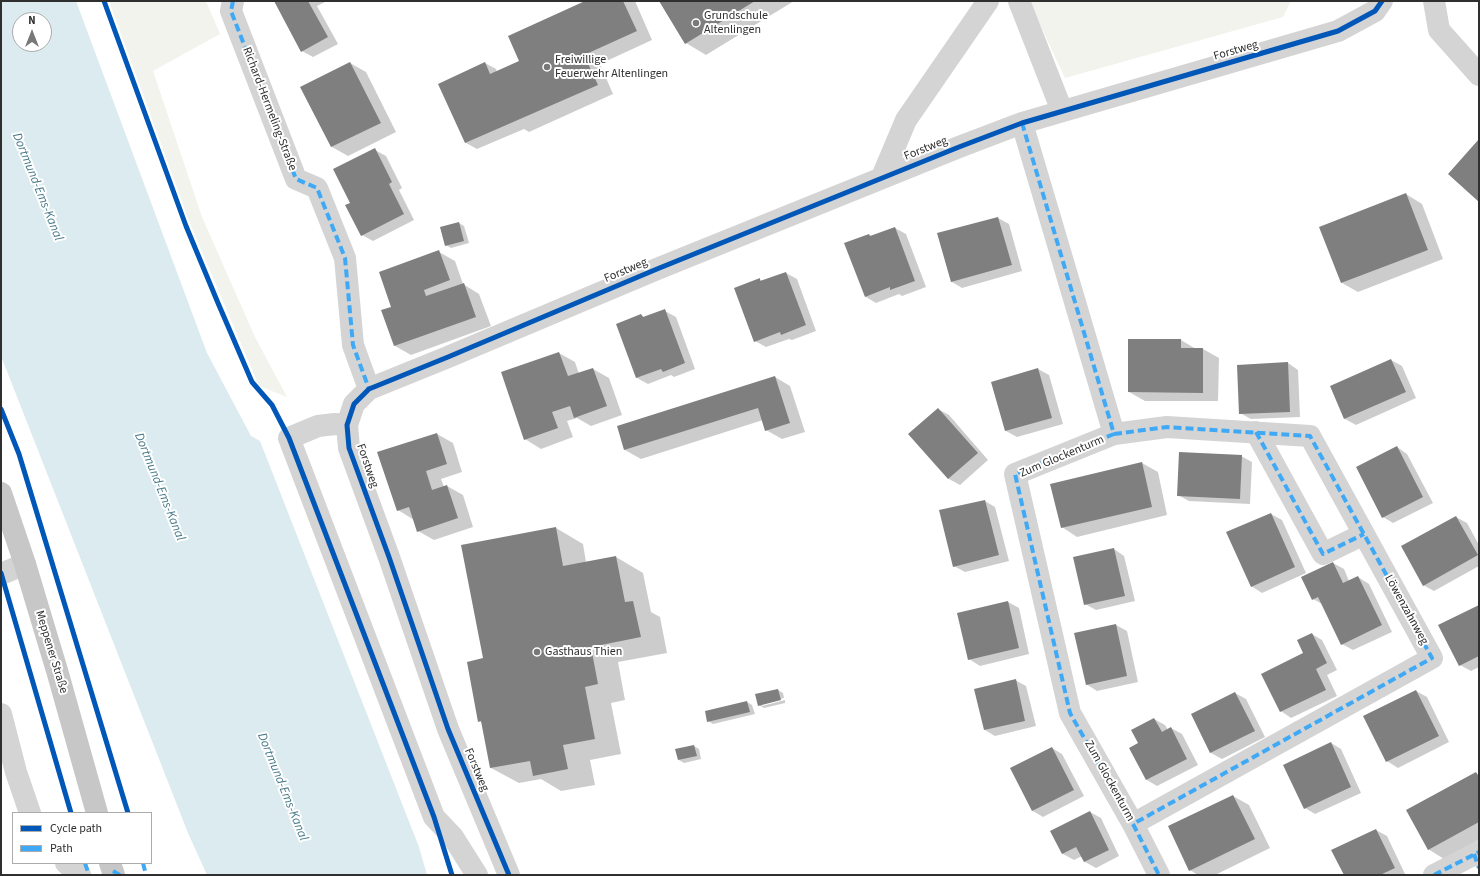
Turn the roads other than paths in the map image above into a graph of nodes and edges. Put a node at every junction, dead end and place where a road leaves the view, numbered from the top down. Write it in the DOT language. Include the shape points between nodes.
graph roads {
  1 [pos="233,1"];
  2 [pos="988,1"];
  3 [pos="1019,1"];
  4 [pos="1382,1"];
  5 [pos="1434,1"];
  6 [pos="1479,75"];
  7 [pos="1062,112"];
  8 [pos="1022,123"];
  9 [pos="882,178"];
  10 [pos="369,389"];
  11 [pos="347,425"];
  12 [pos="1256,432"];
  13 [pos="1114,434"];
  14 [pos="1,496"];
  15 [pos="1364,534"];
  16 [pos="25,564"];
  17 [pos="1,574"];
  18 [pos="1,714"];
  19 [pos="30,812"];
  20 [pos="97,812"];
  21 [pos="1133,824"];
  22 [pos="1477,858"];
  23 [pos="67,864"];
  24 [pos="110,864"];
  25 [pos="80,875"];
  26 [pos="114,875"];
  27 [pos="476,875"];
  28 [pos="509,875"];
  29 [pos="1159,875"];
  30 [pos="1434,875"];
  1 -- 10 [label="street, Richard-Hermeling-Straße" via="231,11 296,179 317,188 345,258 353,345"];
  2 -- 9 [label="street, Forstweg" via="906,120"];
  3 -- 7 [label="street"];
  4 -- 7 [label="street, Forstweg" via="1375,11 1338,31"];
  5 -- 6 [label="street" via="1439,30"];
  7 -- 8 [label="street, Forstweg"];
  8 -- 9 [label="street, Forstweg"];
  8 -- 13 [label="street, Zum Glockenturm"];
  9 -- 10 [label="street, Forstweg"];
  10 -- 11 [label="street, Forstweg" via="354,404"];
  11 -- 27 [label="street" via="318,426 289,438 434,817 453,837"];
  11 -- 28 [label="street, Forstweg" via="348,448 389,557 448,729"];
  12 -- 13 [label="street, Löwenzahnweg" via="1167,427"];
  12 -- 15 [label="street, Löwenzahnweg" via="1310,436"];
  12 -- 15 [label="street" via="1323,554"];
  13 -- 21 [label="street, Zum Glockenturm" via="1015,474 1070,713"];
  14 -- 16 [label="main road, Meppener Straße"];
  15 -- 21 [label="street, Löwenzahnweg" via="1432,658"];
  16 -- 17 [label="street"];
  16 -- 20 [label="main road, Meppener Straße"];
  18 -- 19 [label="street"];
  21 -- 29 [label="street, Zum Glockenturm"];
  22 -- 30 [label="street"];
  23 -- 25 [label="street"];
  24 -- 26 [label="main road"];
}
